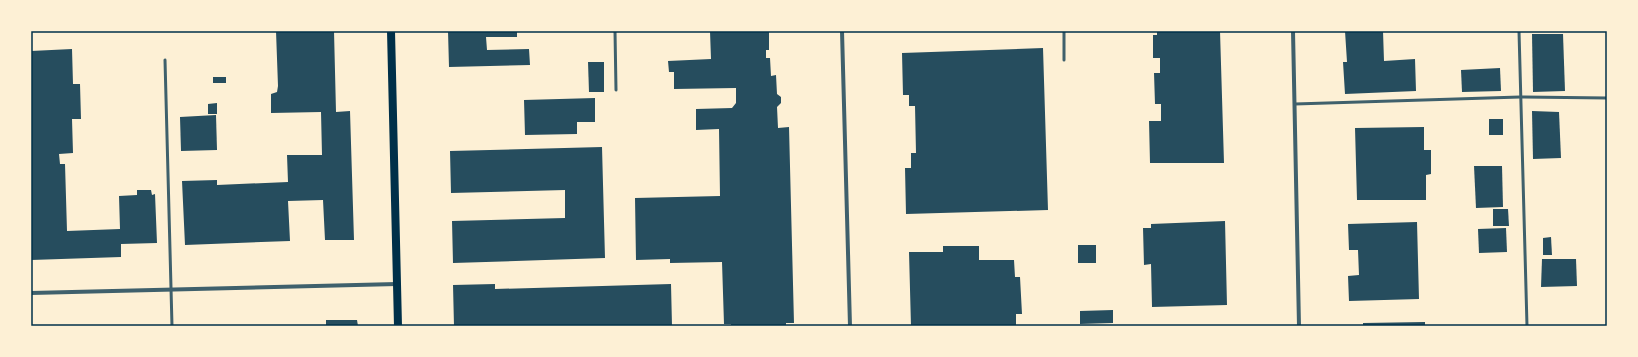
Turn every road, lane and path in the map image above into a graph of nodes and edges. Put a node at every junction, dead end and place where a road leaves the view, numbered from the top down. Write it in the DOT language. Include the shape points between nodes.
graph roads {
  1 [pos="390,31"];
  2 [pos="615,31"];
  3 [pos="842,31"];
  4 [pos="1064,31"];
  5 [pos="1293,31"];
  6 [pos="1519,31"];
  7 [pos="164,60"];
  8 [pos="1064,60"];
  9 [pos="616,90"];
  10 [pos="1520,97"];
  11 [pos="1607,98"];
  12 [pos="1295,104"];
  13 [pos="397,284"];
  14 [pos="171,289"];
  15 [pos="31,293"];
  16 [pos="172,326"];
  17 [pos="398,326"];
  18 [pos="850,326"];
  19 [pos="1300,326"];
  20 [pos="1527,326"];
  1 -- 13 [label="main road"];
  2 -- 9 [label="lane"];
  3 -- 18 [label="street"];
  4 -- 8 [label="lane"];
  5 -- 12 [label="street"];
  6 -- 10 [label="lane"];
  7 -- 14 [label="lane"];
  10 -- 11 [label="lane"];
  10 -- 12 [label="lane"];
  10 -- 20 [label="lane"];
  12 -- 19 [label="street"];
  13 -- 14 [label="street"];
  13 -- 17 [label="main road"];
  14 -- 15 [label="street"];
  14 -- 16 [label="lane"];
}
